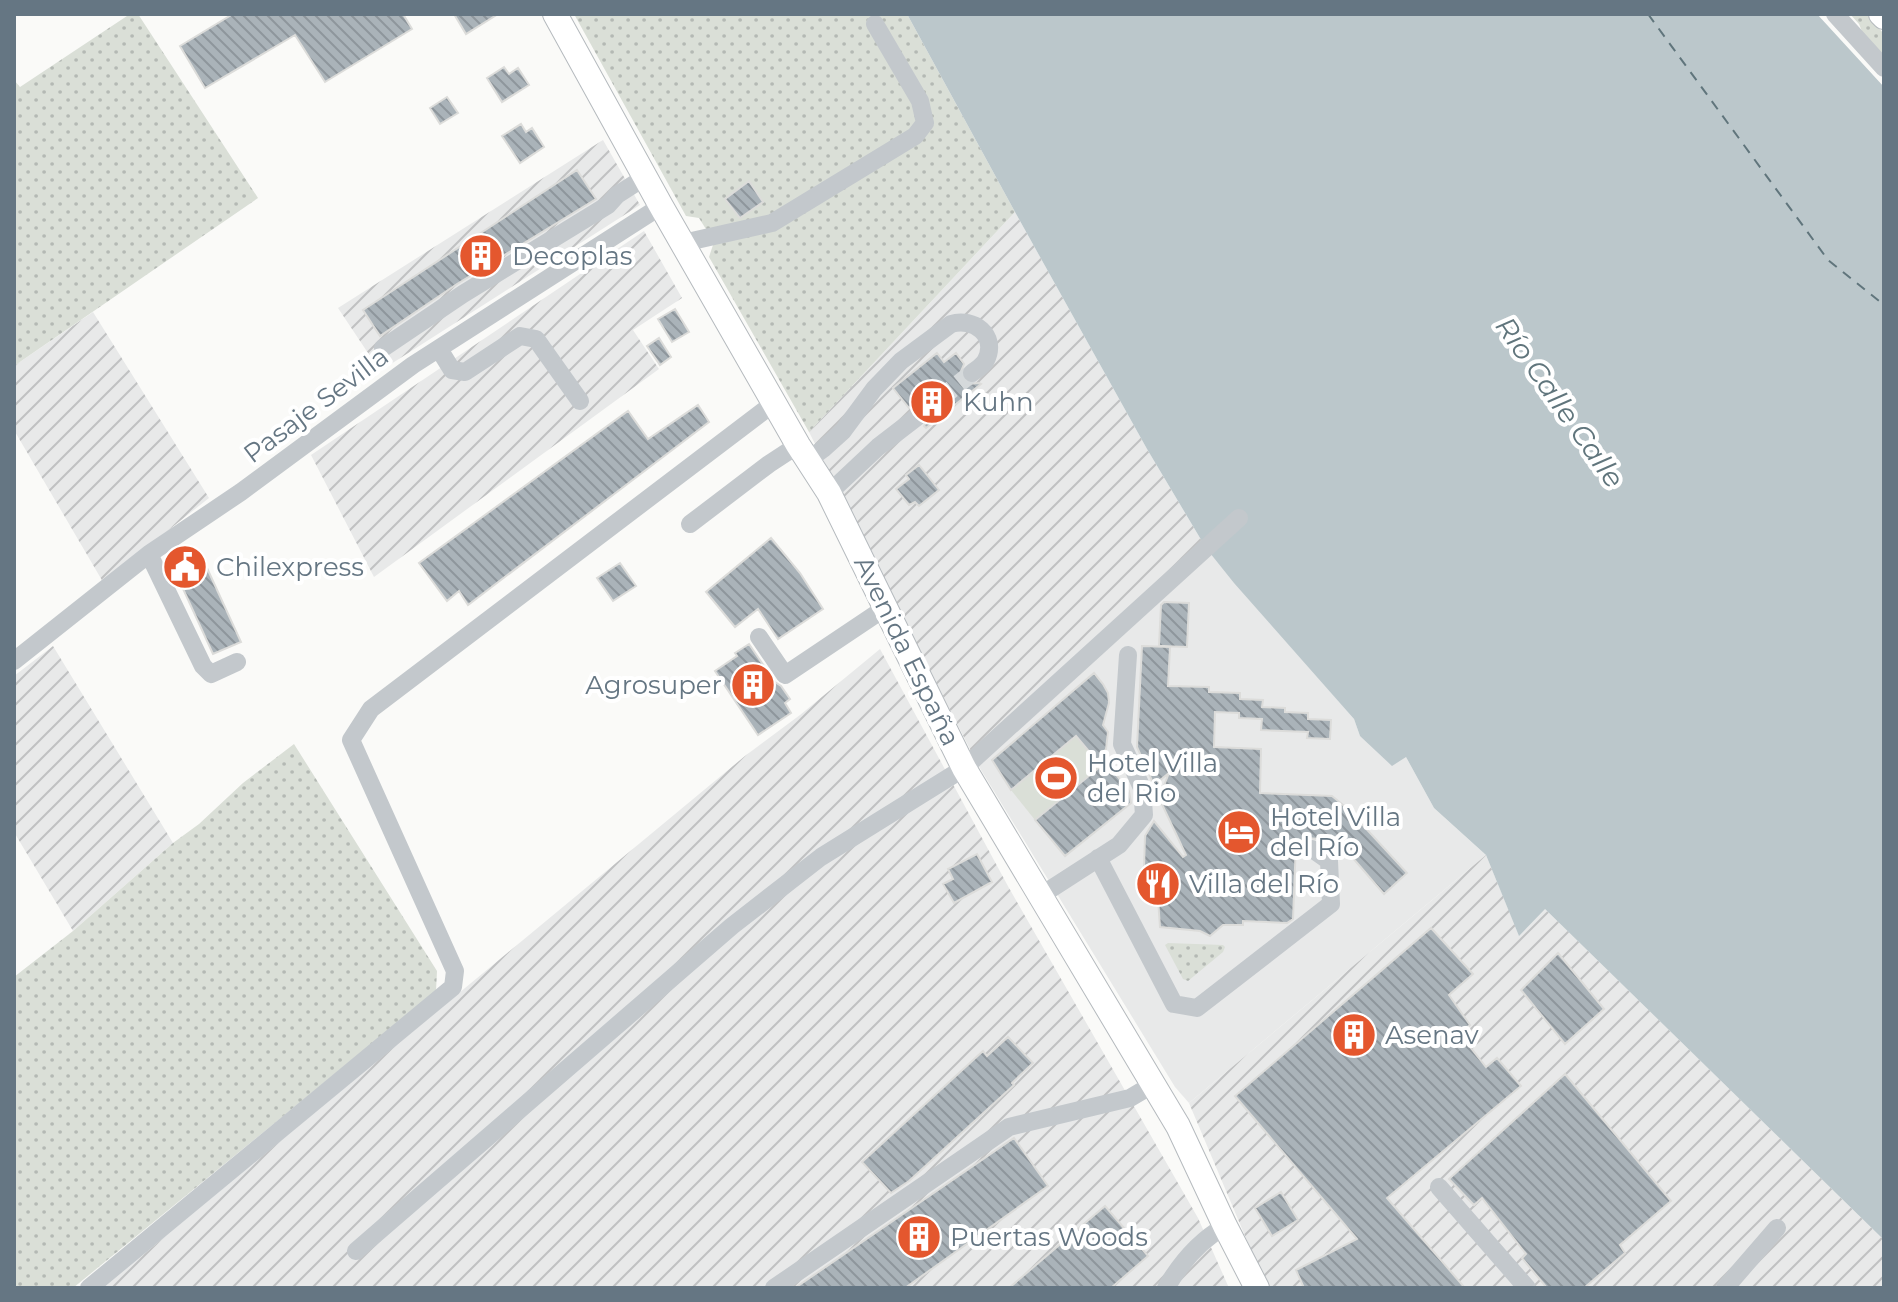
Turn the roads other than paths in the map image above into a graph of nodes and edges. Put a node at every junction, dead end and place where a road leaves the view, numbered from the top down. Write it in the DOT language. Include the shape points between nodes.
graph roads {
  1 [pos="555,14"];
  2 [pos="1835,14"];
  3 [pos="875,24"];
  4 [pos="1884,68"];
  5 [pos="645,177"];
  6 [pos="661,206"];
  7 [pos="683,243"];
  8 [pos="383,348"];
  9 [pos="439,349"];
  10 [pos="972,373"];
  11 [pos="580,401"];
  12 [pos="774,403"];
  13 [pos="917,417"];
  14 [pos="803,453"];
  15 [pos="829,493"];
  16 [pos="1239,518"];
  17 [pos="690,524"];
  18 [pos="149,554"];
  19 [pos="885,608"];
  20 [pos="759,637"];
  21 [pos="1128,655"];
  22 [pos="14,661"];
  23 [pos="237,662"];
  24 [pos="964,768"];
  25 [pos="1312,849"];
  26 [pos="1098,858"];
  27 [pos="1040,896"];
  28 [pos="1152,1085"];
  29 [pos="1439,1187"];
  30 [pos="1225,1226"];
  31 [pos="1777,1228"];
  32 [pos="356,1251"];
  33 [pos="89,1288"];
  34 [pos="774,1288"];
  35 [pos="1166,1288"];
  36 [pos="1257,1288"];
  37 [pos="1527,1288"];
  38 [pos="1725,1288"];
  1 -- 5 [label="main road, Avenida España"];
  2 -- 4 [label="street"];
  3 -- 7 [label="street" via="920,101 925,123 915,136 772,223"];
  5 -- 6 [label="main road, Avenida España"];
  5 -- 8 [label="street"];
  6 -- 7 [label="main road, Avenida España"];
  6 -- 9 [label="street, Pasaje Sevilla"];
  7 -- 12 [label="main road, Avenida España"];
  9 -- 11 [label="street" via="452,370 465,372 520,336 536,339"];
  9 -- 18 [label="street, Pasaje Sevilla"];
  10 -- 14 [label="street" via="989,351 986,335 974,324 951,324 894,368 843,431"];
  12 -- 14 [label="main road, Avenida España"];
  12 -- 33 [label="street" via="371,709 351,740 455,971 453,987"];
  13 -- 15 [label="street"];
  14 -- 15 [label="main road, Avenida España"];
  14 -- 17 [label="street" via="769,464"];
  15 -- 19 [label="main road, Avenida España"];
  16 -- 24 [label="street"];
  18 -- 22 [label="street, Pasaje Sevilla"];
  18 -- 23 [label="street" via="203,666 211,674"];
  19 -- 20 [label="street" via="785,675"];
  19 -- 24 [label="main road, Avenida España"];
  21 -- 26 [label="street" via="1122,744 1142,788 1144,815 1119,845"];
  24 -- 27 [label="main road, Avenida España"];
  24 -- 32 [label="street" via="821,857 732,926"];
  25 -- 26 [label="street" via="1329,861 1331,904 1197,1008 1174,1004"];
  26 -- 27 [label="street"];
  27 -- 28 [label="main road, Avenida España"];
  28 -- 30 [label="main road, Avenida España" via="1178,1126"];
  28 -- 34 [label="street" via="1130,1098 1009,1127"];
  29 -- 37 [label="street"];
  30 -- 35 [label="street" via="1191,1252"];
  30 -- 36 [label="main road, Avenida España"];
  31 -- 38 [label="street"];
}
